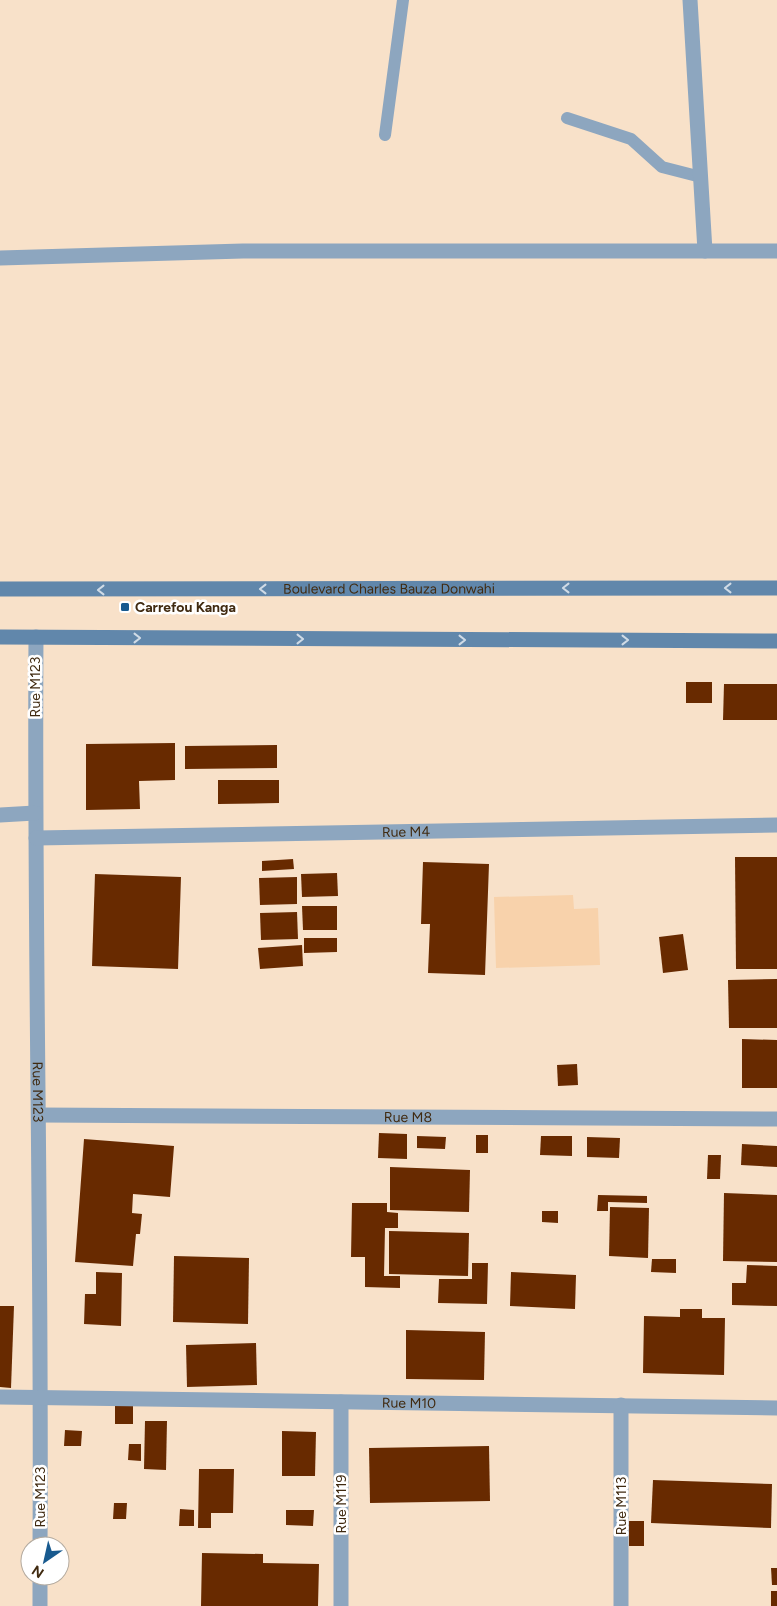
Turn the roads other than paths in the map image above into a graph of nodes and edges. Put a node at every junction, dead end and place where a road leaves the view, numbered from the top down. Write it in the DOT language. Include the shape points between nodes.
graph roads {
  1 [pos="403,0"];
  2 [pos="690,0"];
  3 [pos="567,118"];
  4 [pos="385,135"];
  5 [pos="701,177"];
  6 [pos="705,251"];
  7 [pos="777,251"];
  8 [pos="0,258"];
  9 [pos="777,588"];
  10 [pos="0,589"];
  11 [pos="0,637"];
  12 [pos="36,637"];
  13 [pos="777,641"];
  14 [pos="35,813"];
  15 [pos="0,815"];
  16 [pos="777,825"];
  17 [pos="36,838"];
  18 [pos="39,1115"];
  19 [pos="777,1119"];
  20 [pos="0,1397"];
  21 [pos="41,1397"];
  22 [pos="341,1402"];
  23 [pos="621,1405"];
  24 [pos="777,1408"];
  25 [pos="40,1536"];
  26 [pos="40,1586"];
  27 [pos="40,1606"];
  28 [pos="341,1606"];
  29 [pos="622,1606"];
  1 -- 4 [label="lane"];
  2 -- 5 [label="street"];
  3 -- 5 [label="lane" via="631,138 662,167"];
  5 -- 6 [label="street"];
  6 -- 7 [label="street"];
  6 -- 8 [label="street" via="243,251"];
  9 -- 10 [label="main road, Boulevard Charles Bauza Donwahi, one-way"];
  11 -- 12 [label="main road"];
  12 -- 13 [label="main road, one-way"];
  12 -- 14 [label="street, Rue M123"];
  14 -- 15 [label="street"];
  14 -- 17 [label="street, Rue M123"];
  16 -- 17 [label="street, Rue M4"];
  17 -- 18 [label="street, Rue M123"];
  18 -- 19 [label="street, Rue M8"];
  18 -- 21 [label="street, Rue M123"];
  20 -- 21 [label="street, Rue M10"];
  21 -- 22 [label="street, Rue M10"];
  21 -- 25 [label="street, Rue M123"];
  22 -- 23 [label="street, Rue M10"];
  22 -- 28 [label="street, Rue M119"];
  23 -- 24 [label="street, Rue M10"];
  23 -- 29 [label="street, Rue M113"];
  26 -- 27 [label="street"];
}
